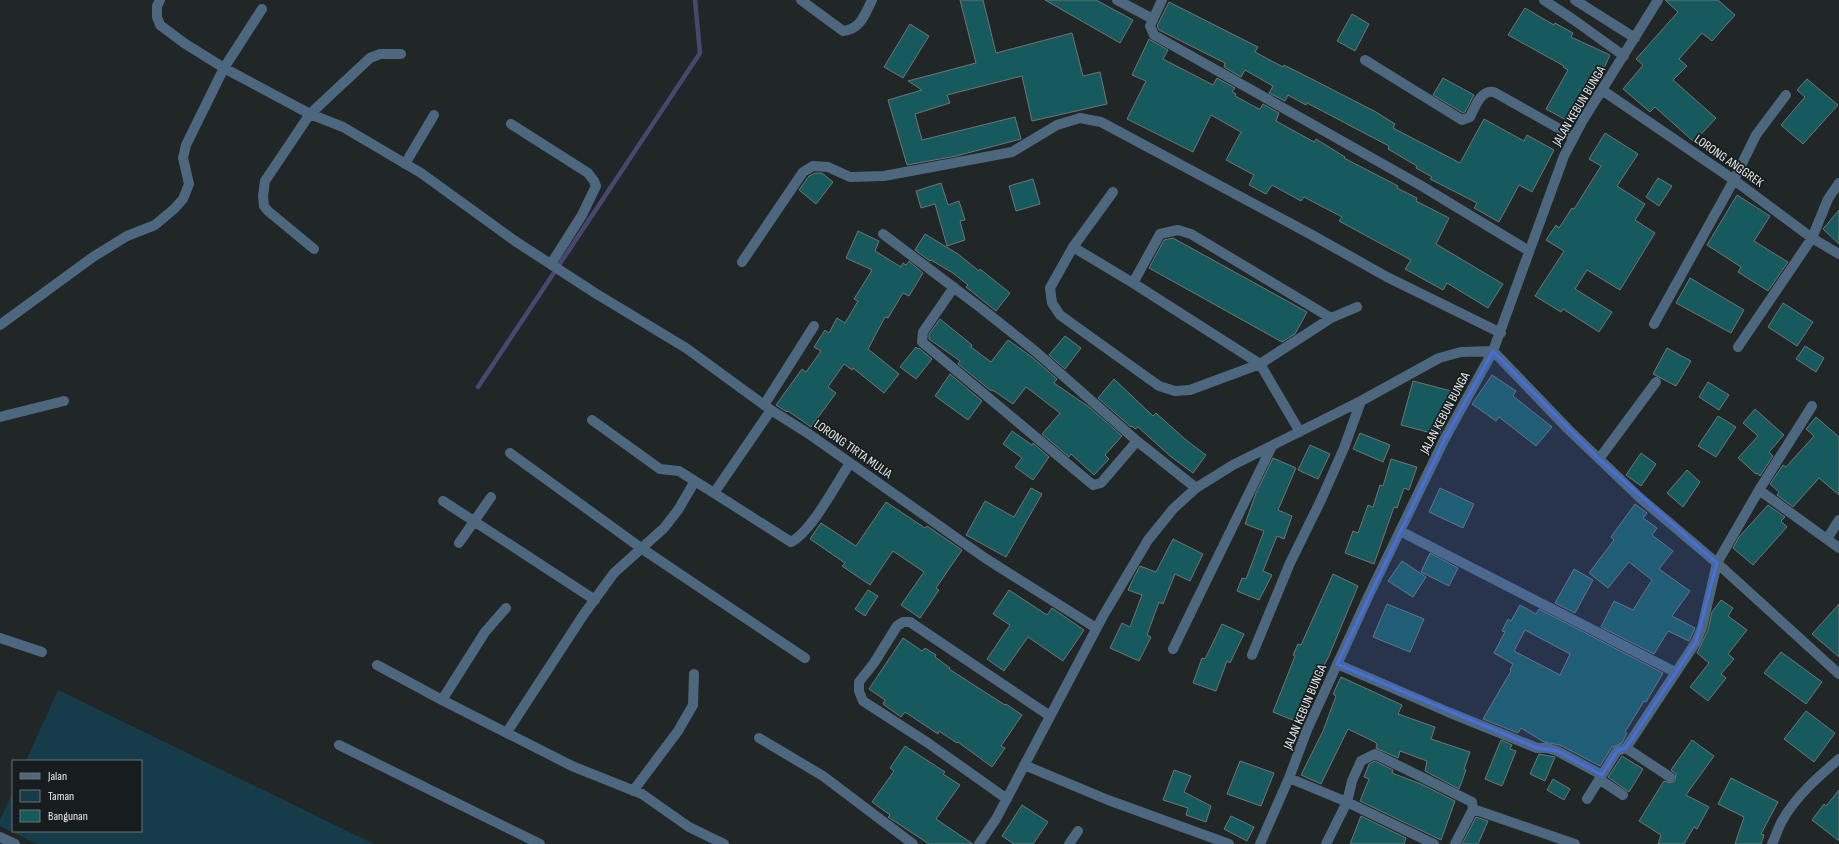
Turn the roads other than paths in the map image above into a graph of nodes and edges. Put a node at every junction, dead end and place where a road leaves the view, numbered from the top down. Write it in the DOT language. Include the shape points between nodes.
graph roads {
  1 [pos="160,0"];
  2 [pos="801,0"];
  3 [pos="872,0"];
  4 [pos="1117,0"];
  5 [pos="1162,0"];
  6 [pos="1544,0"];
  7 [pos="1575,0"];
  8 [pos="1658,0"];
  9 [pos="262,9"];
  10 [pos="1153,19"];
  11 [pos="1635,38"];
  12 [pos="401,54"];
  13 [pos="1624,56"];
  14 [pos="1365,60"];
  15 [pos="224,68"];
  16 [pos="1602,90"];
  17 [pos="1786,95"];
  18 [pos="310,114"];
  19 [pos="434,115"];
  20 [pos="511,124"];
  21 [pos="1574,137"];
  22 [pos="405,164"];
  23 [pos="1734,180"];
  24 [pos="1839,183"];
  25 [pos="1113,192"];
  26 [pos="883,234"];
  27 [pos="1812,238"];
  28 [pos="1073,247"];
  29 [pos="314,249"];
  30 [pos="1529,251"];
  31 [pos="1839,254"];
  32 [pos="742,262"];
  33 [pos="553,265"];
  34 [pos="1133,283"];
  35 [pos="954,288"];
  36 [pos="1357,307"];
  37 [pos="1331,318"];
  38 [pos="1654,324"];
  39 [pos="0,325"];
  40 [pos="814,326"];
  41 [pos="1501,333"];
  42 [pos="1738,347"];
  43 [pos="1493,352"];
  44 [pos="1260,364"];
  45 [pos="1656,382"];
  46 [pos="64,401"];
  47 [pos="1361,401"];
  48 [pos="1812,406"];
  49 [pos="767,408"];
  50 [pos="0,417"];
  51 [pos="592,420"];
  52 [pos="1300,432"];
  53 [pos="1137,441"];
  54 [pos="1272,446"];
  55 [pos="510,453"];
  56 [pos="1599,459"];
  57 [pos="850,463"];
  58 [pos="695,481"];
  59 [pos="1196,488"];
  60 [pos="1759,490"];
  61 [pos="714,493"];
  62 [pos="491,497"];
  63 [pos="443,501"];
  64 [pos="1839,520"];
  65 [pos="475,521"];
  66 [pos="1400,531"];
  67 [pos="1827,539"];
  68 [pos="459,543"];
  69 [pos="641,548"];
  70 [pos="1839,548"];
  71 [pos="1717,563"];
  72 [pos="595,600"];
  73 [pos="506,608"];
  74 [pos="1096,628"];
  75 [pos="0,638"];
  76 [pos="1173,649"];
  77 [pos="42,652"];
  78 [pos="1252,655"];
  79 [pos="806,658"];
  80 [pos="1337,664"];
  81 [pos="377,665"];
  82 [pos="1675,672"];
  83 [pos="694,674"];
  84 [pos="1839,674"];
  85 [pos="442,700"];
  86 [pos="1050,716"];
  87 [pos="507,732"];
  88 [pos="759,738"];
  89 [pos="339,745"];
  90 [pos="1626,748"];
  91 [pos="1839,759"];
  92 [pos="1024,765"];
  93 [pos="1601,777"];
  94 [pos="1670,777"];
  95 [pos="1289,778"];
  96 [pos="633,790"];
  97 [pos="1623,795"];
  98 [pos="1007,799"];
  99 [pos="1587,799"];
  100 [pos="1347,802"];
  101 [pos="1473,809"];
  102 [pos="1078,831"];
  103 [pos="0,837"];
  104 [pos="15,844"];
  105 [pos="540,844"];
  106 [pos="724,844"];
  107 [pos="913,844"];
  108 [pos="978,844"];
  109 [pos="1069,844"];
  110 [pos="1229,844"];
  111 [pos="1260,844"];
  112 [pos="1326,844"];
  113 [pos="1434,844"];
  114 [pos="1455,844"];
  115 [pos="1576,844"];
  116 [pos="1772,844"];
  1 -- 15 [label="street, LORONG TIRTA MULIA" via="157,17 160,25"];
  2 -- 3 [label="street" via="843,31 860,24"];
  4 -- 10 [label="street"];
  5 -- 10 [label="street"];
  6 -- 13 [label="street"];
  7 -- 11 [label="street"];
  8 -- 11 [label="street, JALAN KEBUN BUNGA"];
  9 -- 15 [label="street"];
  10 -- 30 [label="street" via="1150,26 1154,35 1420,185"];
  11 -- 13 [label="street, JALAN KEBUN BUNGA"];
  12 -- 18 [label="street" via="380,54 370,58"];
  13 -- 16 [label="street, JALAN KEBUN BUNGA"];
  14 -- 21 [label="street" via="1462,120 1470,117 1482,95 1490,91"];
  15 -- 18 [label="street, LORONG TIRTA MULIA"];
  15 -- 39 [label="street" via="186,145 183,158 189,184 183,199 155,225 127,236 93,257"];
  16 -- 21 [label="street, JALAN KEBUN BUNGA"];
  16 -- 23 [label="street, LORONG ANGGREK"];
  17 -- 23 [label="street" via="1756,135"];
  18 -- 22 [label="street, LORONG TIRTA MULIA" via="343,127"];
  18 -- 29 [label="street" via="265,181 263,196 264,206 268,211"];
  19 -- 22 [label="street"];
  20 -- 33 [label="street" via="588,173 596,186"];
  21 -- 30 [label="street, JALAN KEBUN BUNGA" via="1564,156"];
  22 -- 33 [label="street, LORONG TIRTA MULIA"];
  23 -- 27 [label="street, LORONG ANGGREK"];
  23 -- 38 [label="street"];
  24 -- 27 [label="street" via="1828,199"];
  25 -- 28 [label="street"];
  26 -- 35 [label="street"];
  27 -- 31 [label="street, LORONG ANGGREK"];
  27 -- 42 [label="street"];
  28 -- 34 [label="street"];
  28 -- 44 [label="street" via="1050,288 1052,302 1060,315 1159,386 1175,391 1190,390"];
  30 -- 41 [label="street, JALAN KEBUN BUNGA"];
  32 -- 41 [label="street" via="803,172 813,166 828,167 850,177 884,176 928,169 1012,152 1057,125 1080,118 1101,122 1387,277"];
  33 -- 49 [label="street, LORONG TIRTA MULIA" via="686,348"];
  34 -- 37 [label="street" via="1160,234 1178,230 1191,234"];
  34 -- 44 [label="street"];
  35 -- 53 [label="street" via="1035,351"];
  35 -- 53 [label="street" via="923,332 922,342 1093,485 1101,483"];
  36 -- 37 [label="street"];
  37 -- 44 [label="street"];
  40 -- 49 [label="street"];
  41 -- 43 [label="street, JALAN KEBUN BUNGA"];
  43 -- 47 [label="street" via="1461,352 1439,358"];
  43 -- 56 [label="street"];
  43 -- 66 [label="street, JALAN KEBUN BUNGA" via="1444,440"];
  44 -- 52 [label="street"];
  45 -- 56 [label="street"];
  46 -- 50 [label="street"];
  47 -- 52 [label="street"];
  47 -- 78 [label="street" via="1344,448 1290,563"];
  48 -- 60 [label="street"];
  49 -- 57 [label="street, LORONG TIRTA MULIA" via="810,434"];
  49 -- 61 [label="street"];
  51 -- 58 [label="street" via="660,469 674,470"];
  52 -- 54 [label="street"];
  53 -- 59 [label="street"];
  54 -- 59 [label="street" via="1233,465"];
  54 -- 76 [label="street"];
  55 -- 69 [label="street"];
  56 -- 71 [label="street" via="1639,497"];
  57 -- 61 [label="street" via="808,527 791,542"];
  57 -- 74 [label="street, LORONG TIRTA MULIA" via="985,558"];
  58 -- 61 [label="street"];
  58 -- 69 [label="street" via="664,528"];
  59 -- 74 [label="street" via="1173,509 1148,540"];
  60 -- 67 [label="street"];
  60 -- 71 [label="street"];
  62 -- 65 [label="street"];
  63 -- 65 [label="street"];
  64 -- 67 [label="street"];
  65 -- 68 [label="street"];
  65 -- 72 [label="street"];
  66 -- 80 [label="street, JALAN KEBUN BUNGA"];
  66 -- 82 [label="street"];
  67 -- 70 [label="street"];
  69 -- 72 [label="street" via="614,574"];
  69 -- 79 [label="street"];
  71 -- 82 [label="street" via="1702,628 1696,642"];
  71 -- 84 [label="street"];
  72 -- 87 [label="street"];
  73 -- 85 [label="street" via="485,632"];
  74 -- 86 [label="street"];
  75 -- 77 [label="street"];
  80 -- 93 [label="street" via="1537,748 1557,751"];
  80 -- 95 [label="street, JALAN KEBUN BUNGA" via="1307,730"];
  81 -- 85 [label="street"];
  82 -- 90 [label="street"];
  83 -- 96 [label="street" via="693,705 678,731"];
  85 -- 87 [label="street"];
  86 -- 92 [label="street"];
  86 -- 98 [label="street" via="910,622 896,626 874,663 859,682 863,701"];
  87 -- 96 [label="street" via="572,766"];
  88 -- 107 [label="street" via="823,776"];
  89 -- 105 [label="street"];
  90 -- 93 [label="street" via="1617,751"];
  90 -- 94 [label="street"];
  91 -- 116 [label="street" via="1811,784 1798,800 1782,821"];
  92 -- 98 [label="street"];
  92 -- 110 [label="street" via="1108,800"];
  93 -- 97 [label="street"];
  93 -- 99 [label="street"];
  95 -- 100 [label="street"];
  95 -- 111 [label="street, JALAN KEBUN BUNGA"];
  96 -- 106 [label="street" via="689,827"];
  98 -- 108 [label="street"];
  100 -- 101 [label="street" via="1360,761 1375,754 1472,802"];
  100 -- 112 [label="street"];
  100 -- 113 [label="street"];
  101 -- 114 [label="street"];
  101 -- 115 [label="street"];
  102 -- 109 [label="street"];
  103 -- 104 [label="street"];
}
